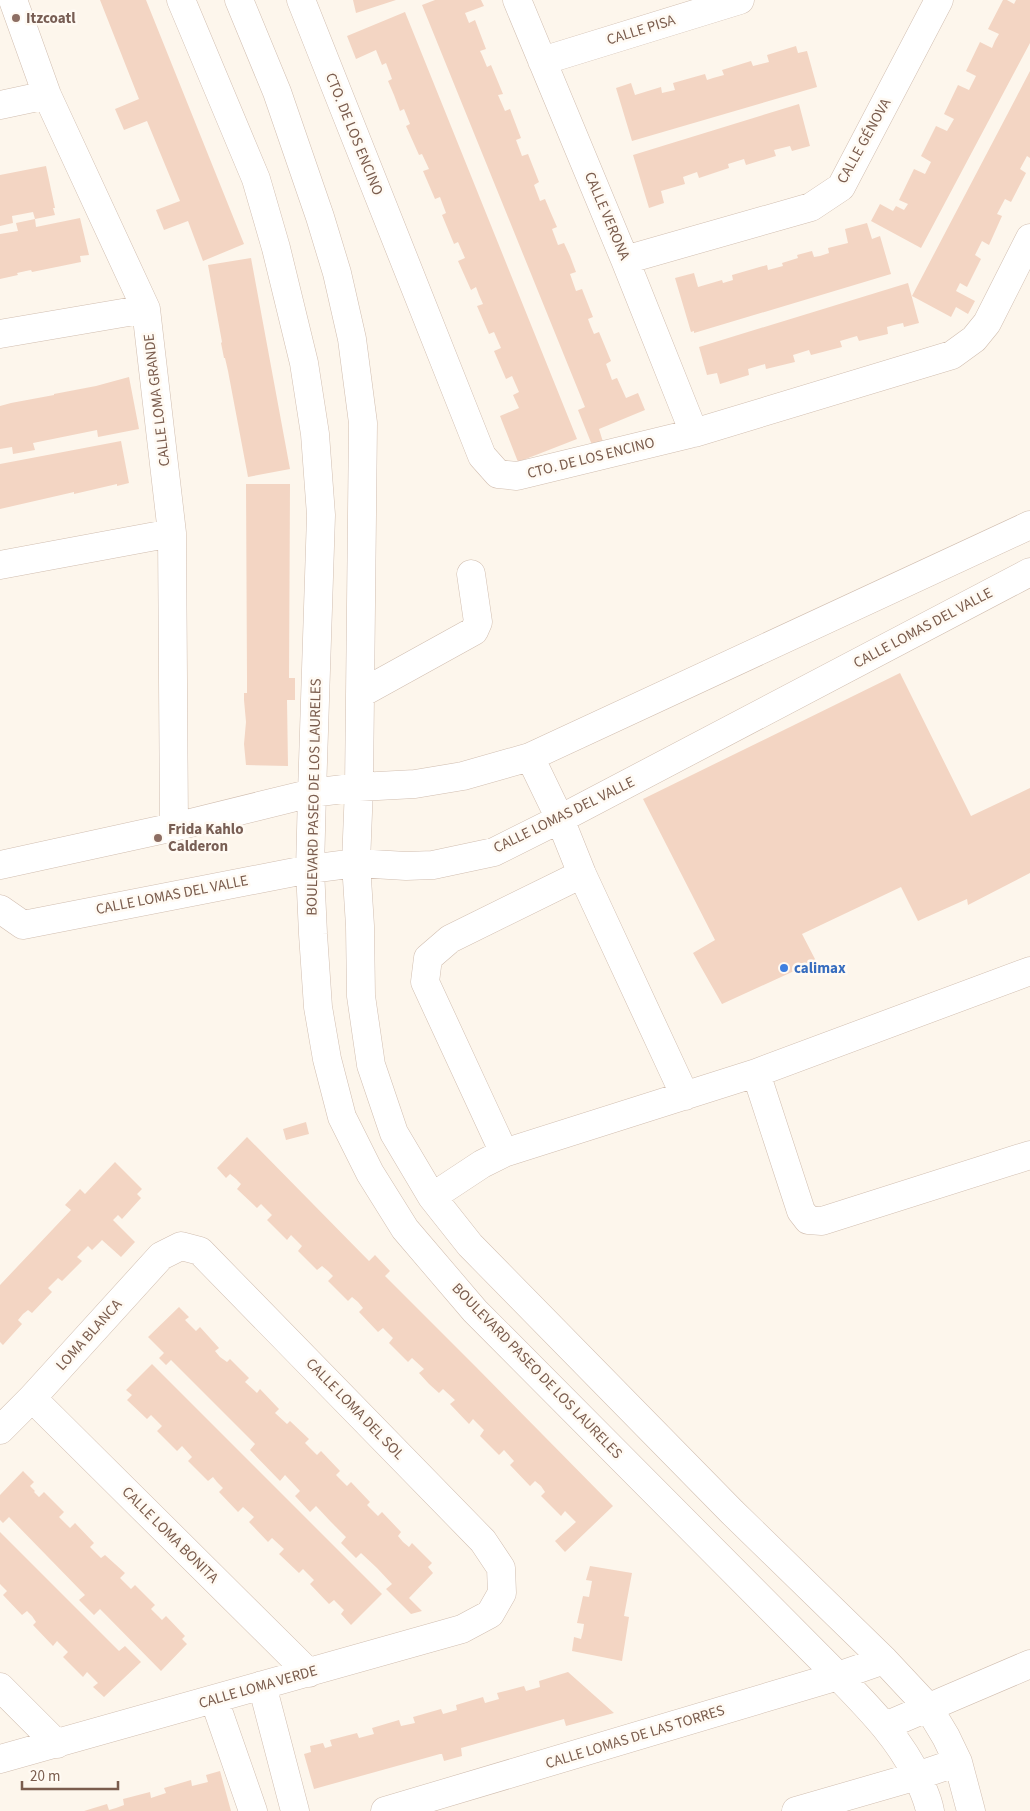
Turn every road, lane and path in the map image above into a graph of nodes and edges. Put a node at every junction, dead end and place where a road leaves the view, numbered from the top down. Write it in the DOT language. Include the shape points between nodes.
graph roads {
  1 [pos="13,0"];
  2 [pos="181,0"];
  3 [pos="239,0"];
  4 [pos="300,0"];
  5 [pos="517,0"];
  6 [pos="740,0"];
  7 [pos="939,0"];
  8 [pos="542,61"];
  9 [pos="47,96"];
  10 [pos="0,105"];
  11 [pos="1030,238"];
  12 [pos="625,260"];
  13 [pos="146,309"];
  14 [pos="0,334"];
  15 [pos="694,433"];
  16 [pos="1030,525"];
  17 [pos="172,533"];
  18 [pos="0,565"];
  19 [pos="1030,572"];
  20 [pos="471,574"];
  21 [pos="360,694"];
  22 [pos="530,756"];
  23 [pos="360,787"];
  24 [pos="312,793"];
  25 [pos="560,819"];
  26 [pos="174,827"];
  27 [pos="356,863"];
  28 [pos="0,865"];
  29 [pos="310,869"];
  30 [pos="582,874"];
  31 [pos="0,909"];
  32 [pos="1030,971"];
  33 [pos="756,1072"];
  34 [pos="685,1096"];
  35 [pos="504,1153"];
  36 [pos="1030,1155"];
  37 [pos="432,1197"];
  38 [pos="181,1246"];
  39 [pos="32,1398"];
  40 [pos="0,1430"];
  41 [pos="502,1592"];
  42 [pos="884,1660"];
  43 [pos="1030,1664"];
  44 [pos="309,1673"];
  45 [pos="838,1676"];
  46 [pos="262,1685"];
  47 [pos="0,1687"];
  48 [pos="214,1699"];
  49 [pos="928,1706"];
  50 [pos="885,1726"];
  51 [pos="56,1744"];
  52 [pos="0,1759"];
  53 [pos="958,1762"];
  54 [pos="916,1776"];
  55 [pos="253,1811"];
  56 [pos="295,1811"];
  57 [pos="385,1811"];
  58 [pos="796,1811"];
  59 [pos="930,1811"];
  60 [pos="971,1811"];
  1 -- 9 [label="street, CALLE LOMA GRANDE"];
  2 -- 24 [label="street, BOULEVARD PASEO DE LOS LAURELES" via="256,179 304,364 315,434 321,514"];
  3 -- 21 [label="street" via="277,92 320,217 352,340 363,423"];
  4 -- 15 [label="street, CTO. DE LOS ENCINO" via="482,456 498,474 517,476"];
  5 -- 8 [label="street, CALLE VERONA"];
  6 -- 8 [label="street, CALLE PISA"];
  7 -- 12 [label="street, CALLE GÉNOVA" via="841,187 811,207"];
  8 -- 12 [label="street, CALLE VERONA"];
  9 -- 10 [label="street"];
  9 -- 13 [label="street, CALLE LOMA GRANDE"];
  11 -- 15 [label="street, CTO. DE LOS ENCINO" via="987,323 974,339 952,355"];
  12 -- 15 [label="street, CALLE VERONA"];
  13 -- 14 [label="street"];
  13 -- 17 [label="street, CALLE LOMA GRANDE"];
  16 -- 22 [label="street"];
  17 -- 18 [label="street"];
  17 -- 26 [label="street, CALLE LOMA GRANDE"];
  19 -- 25 [label="street, CALLE LOMAS DEL VALLE"];
  20 -- 21 [label="street" via="478,622 474,631"];
  21 -- 23 [label="street"];
  22 -- 23 [label="street" via="463,776 415,784"];
  22 -- 25 [label="street"];
  23 -- 24 [label="street"];
  23 -- 27 [label="street"];
  24 -- 26 [label="street"];
  24 -- 29 [label="street, BOULEVARD PASEO DE LOS LAURELES"];
  25 -- 27 [label="street, CALLE LOMAS DEL VALLE" via="494,852 433,865"];
  25 -- 30 [label="street"];
  26 -- 28 [label="street"];
  27 -- 29 [label="street, CALLE LOMAS DEL VALLE"];
  27 -- 37 [label="street" via="361,996 371,1065 394,1133"];
  29 -- 31 [label="street, CALLE LOMAS DEL VALLE" via="23,925"];
  29 -- 45 [label="street, BOULEVARD PASEO DE LOS LAURELES" via="318,1007 342,1117 370,1172 405,1229 475,1311"];
  30 -- 34 [label="street"];
  30 -- 35 [label="street" via="450,939 428,958 425,982"];
  32 -- 33 [label="street"];
  33 -- 34 [label="street"];
  33 -- 36 [label="street" via="801,1211 808,1220 822,1221"];
  34 -- 35 [label="street"];
  35 -- 37 [label="street"];
  37 -- 42 [label="street" via="477,1252 732,1512"];
  38 -- 39 [label="street, LOMA BLANCA" via="161,1256"];
  38 -- 41 [label="street, CALLE LOMA DEL SOL" via="200,1251 483,1541 501,1568"];
  39 -- 40 [label="street, LOMA BLANCA"];
  39 -- 44 [label="street, CALLE LOMA BONITA"];
  41 -- 44 [label="street, CALLE LOMA VERDE" via="490,1614 462,1629"];
  42 -- 45 [label="street, CALLE LOMAS DE LAS TORRES"];
  42 -- 49 [label="street"];
  43 -- 49 [label="street"];
  44 -- 46 [label="street, CALLE LOMA VERDE"];
  45 -- 50 [label="street, BOULEVARD PASEO DE LOS LAURELES"];
  45 -- 57 [label="street, CALLE LOMAS DE LAS TORRES"];
  46 -- 48 [label="street, CALLE LOMA VERDE"];
  46 -- 56 [label="street"];
  47 -- 51 [label="street"];
  48 -- 51 [label="street, CALLE LOMA VERDE"];
  48 -- 55 [label="street"];
  49 -- 50 [label="street"];
  49 -- 53 [label="street"];
  50 -- 54 [label="street, BOULEVARD PASEO DE LOS LAURELES"];
  51 -- 52 [label="street, CALLE LOMA VERDE"];
  53 -- 54 [label="street"];
  53 -- 60 [label="street"];
  54 -- 58 [label="street"];
  54 -- 59 [label="street, BOULEVARD PASEO DE LOS LAURELES"];
}
